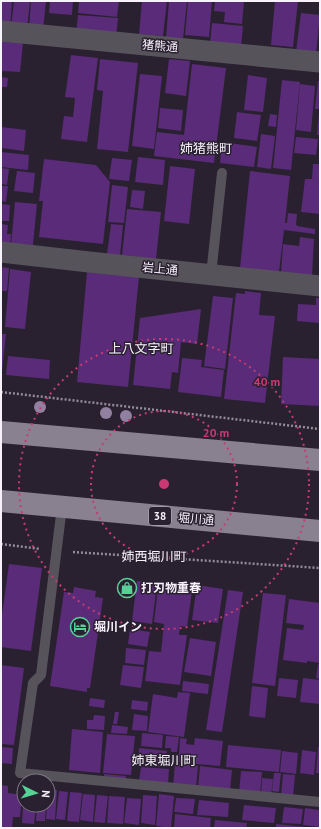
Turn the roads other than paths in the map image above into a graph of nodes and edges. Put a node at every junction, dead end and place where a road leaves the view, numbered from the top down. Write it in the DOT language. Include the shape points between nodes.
graph roads {
  1 [pos="1,31"];
  2 [pos="320,62"];
  3 [pos="222,173"];
  4 [pos="1,252"];
  5 [pos="211,275"];
  6 [pos="320,286"];
  7 [pos="1,432"];
  8 [pos="320,460"];
  9 [pos="1,501"];
  10 [pos="62,507"];
  11 [pos="320,531"];
  12 [pos="320,802"];
  1 -- 2 [label="street, 猪熊通"];
  3 -- 5 [label="lane"];
  4 -- 5 [label="street, 岩上通"];
  5 -- 6 [label="street, 岩上通"];
  7 -- 8 [label="main road"];
  9 -- 10 [label="main road, 堀川通 / 38"];
  10 -- 11 [label="main road, 堀川通 / 38"];
  10 -- 12 [label="lane" via="41,675 33,683 20,773"];
}
